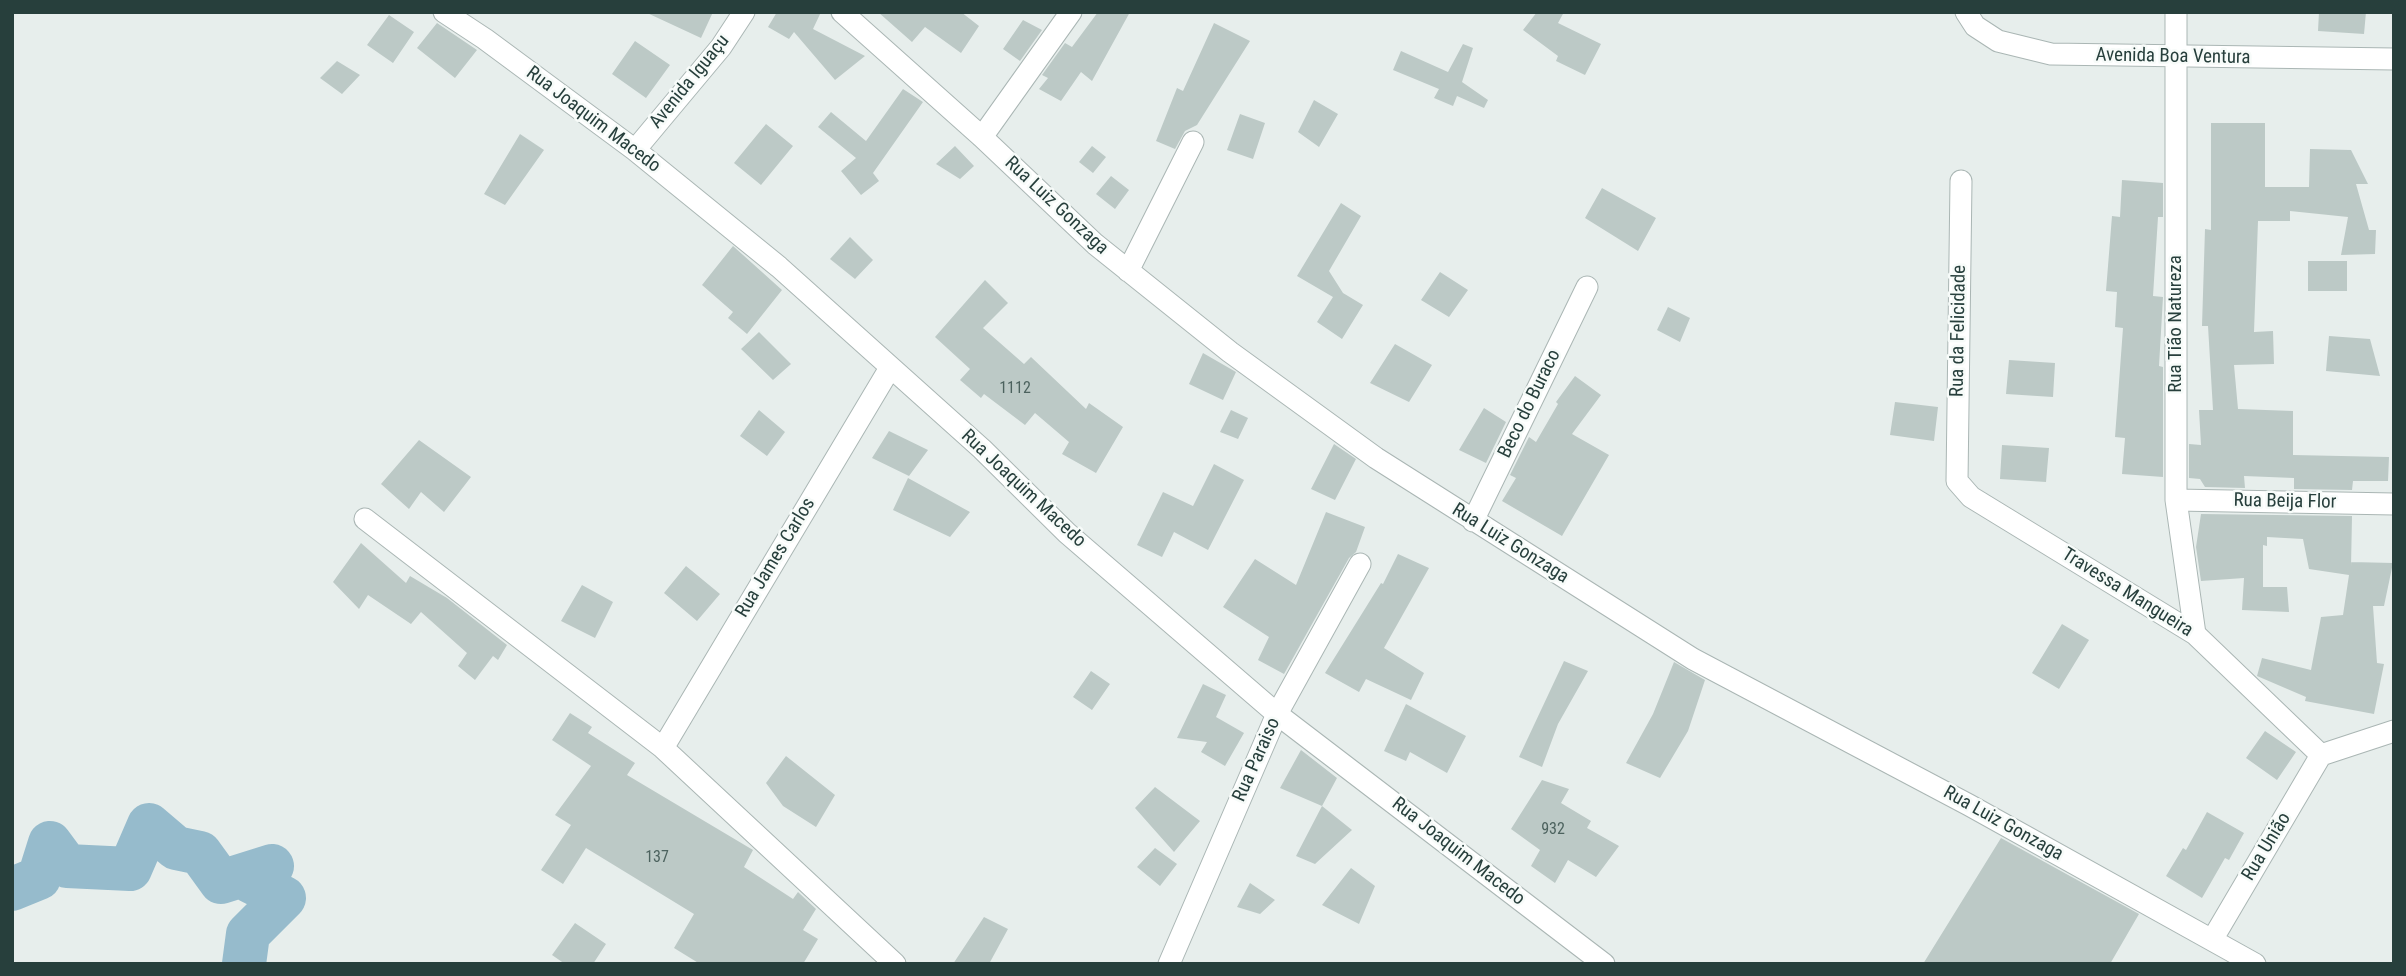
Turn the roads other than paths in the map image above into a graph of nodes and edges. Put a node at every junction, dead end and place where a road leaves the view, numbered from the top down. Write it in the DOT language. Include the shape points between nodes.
graph roads {
  1 [pos="443,12"];
  2 [pos="744,12"];
  3 [pos="842,12"];
  4 [pos="1071,12"];
  5 [pos="1966,12"];
  6 [pos="2176,12"];
  7 [pos="2175,58"];
  8 [pos="2394,59"];
  9 [pos="982,137"];
  10 [pos="1193,142"];
  11 [pos="635,150"];
  12 [pos="1961,181"];
  13 [pos="1128,271"];
  14 [pos="1587,287"];
  15 [pos="890,368"];
  16 [pos="1957,481"];
  17 [pos="2176,500"];
  18 [pos="2394,504"];
  19 [pos="365,519"];
  20 [pos="1473,521"];
  21 [pos="1360,564"];
  22 [pos="2195,634"];
  23 [pos="1277,714"];
  24 [pos="2394,731"];
  25 [pos="663,748"];
  26 [pos="2322,755"];
  27 [pos="2212,940"];
  28 [pos="895,964"];
  29 [pos="1169,964"];
  30 [pos="1604,964"];
  31 [pos="2255,964"];
  1 -- 11 [label="street, Rua Joaquim Macedo"];
  2 -- 11 [label="street, Avenida Iguaçu" via="721,47"];
  3 -- 9 [label="street, Rua Luiz Gonzaga"];
  4 -- 9 [label="street"];
  5 -- 7 [label="street, Avenida Boa Ventura" via="1986,35 2016,47 2051,54"];
  6 -- 7 [label="street, Rua Tião Natureza"];
  7 -- 8 [label="street, Avenida Boa Ventura"];
  7 -- 17 [label="street, Rua Tião Natureza"];
  9 -- 13 [label="street, Rua Luiz Gonzaga"];
  10 -- 13 [label="street"];
  11 -- 15 [label="street, Rua Joaquim Macedo" via="779,267"];
  12 -- 16 [label="street, Rua da Felicidade"];
  13 -- 20 [label="street, Rua Luiz Gonzaga" via="1376,458"];
  14 -- 20 [label="street, Beco do Buraco"];
  15 -- 23 [label="street, Rua Joaquim Macedo" via="1067,533"];
  15 -- 25 [label="street, Rua James Carlos"];
  16 -- 22 [label="street, Travessa Mangueira" via="1971,497"];
  17 -- 18 [label="street, Rua Beija Flor"];
  17 -- 22 [label="street, Rua Tião Natureza"];
  19 -- 25 [label="street"];
  20 -- 27 [label="street, Rua Luiz Gonzaga" via="1693,659"];
  21 -- 23 [label="street, Rua Paraiso"];
  22 -- 26 [label="street, Travessa Mangueira"];
  23 -- 29 [label="street, Rua Paraiso"];
  23 -- 30 [label="street, Rua Joaquim Macedo"];
  24 -- 26 [label="street"];
  25 -- 28 [label="street"];
  26 -- 27 [label="street, Rua União"];
  27 -- 31 [label="street, Rua Luiz Gonzaga"];
}
